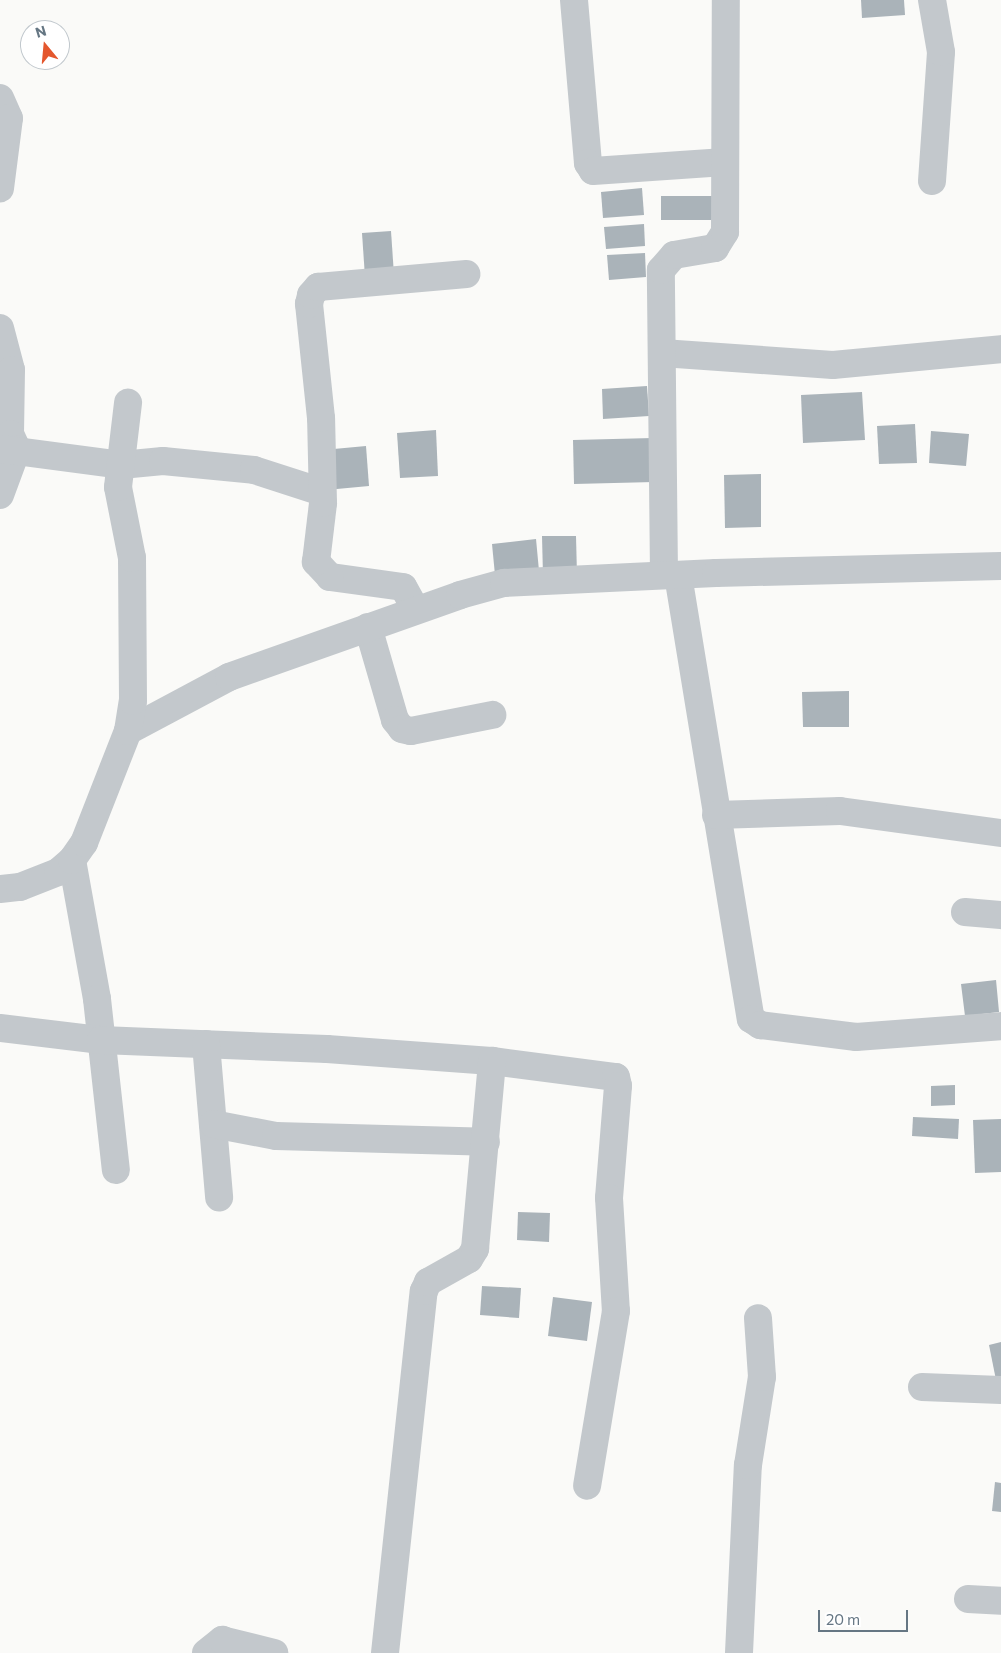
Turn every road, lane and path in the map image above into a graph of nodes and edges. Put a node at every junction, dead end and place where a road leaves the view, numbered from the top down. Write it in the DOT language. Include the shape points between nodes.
graph roads {
  1 [pos="574,0"];
  2 [pos="726,0"];
  3 [pos="932,0"];
  4 [pos="0,98"];
  5 [pos="725,162"];
  6 [pos="932,180"];
  7 [pos="0,188"];
  8 [pos="466,274"];
  9 [pos="0,328"];
  10 [pos="1001,349"];
  11 [pos="662,353"];
  12 [pos="128,403"];
  13 [pos="8,449"];
  14 [pos="121,465"];
  15 [pos="322,492"];
  16 [pos="0,495"];
  17 [pos="1001,566"];
  18 [pos="671,575"];
  19 [pos="416,610"];
  20 [pos="368,627"];
  21 [pos="492,715"];
  22 [pos="128,730"];
  23 [pos="716,815"];
  24 [pos="1001,833"];
  25 [pos="72,860"];
  26 [pos="0,890"];
  27 [pos="966,912"];
  28 [pos="1001,915"];
  29 [pos="1001,1026"];
  30 [pos="0,1028"];
  31 [pos="101,1040"];
  32 [pos="206,1044"];
  33 [pos="492,1060"];
  34 [pos="213,1124"];
  35 [pos="486,1142"];
  36 [pos="116,1170"];
  37 [pos="219,1197"];
  38 [pos="758,1318"];
  39 [pos="922,1388"];
  40 [pos="1001,1390"];
  41 [pos="587,1486"];
  42 [pos="968,1599"];
  43 [pos="1001,1601"];
  44 [pos="206,1653"];
  45 [pos="274,1653"];
  46 [pos="385,1653"];
  47 [pos="739,1653"];
  1 -- 5 [label="street" via="588,163 593,171"];
  2 -- 5 [label="street"];
  3 -- 6 [label="street" via="941,52"];
  4 -- 7 [label="street" via="8,118"];
  5 -- 11 [label="street" via="723,240 715,248 674,255 661,270"];
  8 -- 15 [label="street" via="318,287 310,295 322,418"];
  9 -- 13 [label="street" via="11,370"];
  10 -- 11 [label="street" via="832,365"];
  11 -- 18 [label="street"];
  12 -- 14 [label="street"];
  13 -- 14 [label="street"];
  13 -- 16 [label="street"];
  14 -- 15 [label="street" via="163,461 254,470"];
  14 -- 22 [label="street" via="119,502 132,558 133,701"];
  15 -- 19 [label="street" via="316,562 321,570 330,577 403,587"];
  17 -- 18 [label="street"];
  18 -- 19 [label="street" via="504,583"];
  18 -- 23 [label="street"];
  19 -- 20 [label="street"];
  20 -- 21 [label="street" via="396,720 402,729 411,731"];
  20 -- 22 [label="street" via="229,677"];
  22 -- 25 [label="street" via="84,843"];
  23 -- 24 [label="street" via="840,811"];
  23 -- 29 [label="street" via="751,1019 760,1025 856,1037"];
  25 -- 26 [label="street" via="58,872 20,887"];
  25 -- 31 [label="street"];
  27 -- 28 [label="street"];
  30 -- 31 [label="street"];
  31 -- 32 [label="street"];
  31 -- 36 [label="street"];
  32 -- 33 [label="street"];
  32 -- 34 [label="street"];
  33 -- 35 [label="street"];
  33 -- 41 [label="street" via="616,1076 618,1086 609,1198 616,1311"];
  34 -- 35 [label="street" via="276,1136"];
  34 -- 37 [label="street"];
  35 -- 46 [label="street" via="475,1249 468,1259 428,1282 424,1291"];
  38 -- 47 [label="street" via="762,1377 748,1465"];
  39 -- 40 [label="street"];
  42 -- 43 [label="street"];
  44 -- 45 [label="street" via="222,1640"];
}
